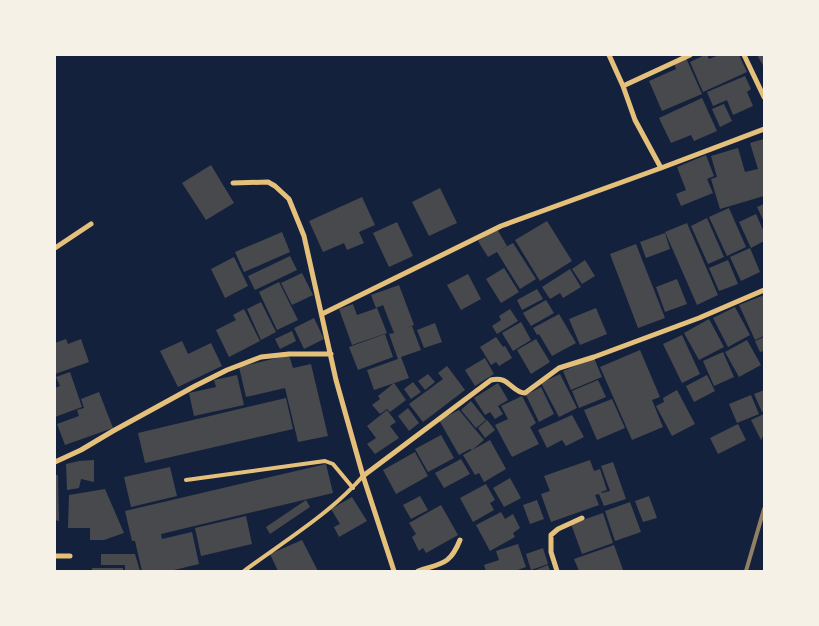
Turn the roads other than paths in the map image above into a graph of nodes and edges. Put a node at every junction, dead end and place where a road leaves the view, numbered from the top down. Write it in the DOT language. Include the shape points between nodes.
graph roads {
  1 [pos="609,55"];
  2 [pos="690,55"];
  3 [pos="744,55"];
  4 [pos="623,86"];
  5 [pos="764,97"];
  6 [pos="764,129"];
  7 [pos="661,168"];
  8 [pos="234,183"];
  9 [pos="91,224"];
  10 [pos="55,248"];
  11 [pos="764,290"];
  12 [pos="322,314"];
  13 [pos="331,354"];
  14 [pos="55,462"];
  15 [pos="363,476"];
  16 [pos="186,480"];
  17 [pos="353,488"];
  18 [pos="582,518"];
  19 [pos="460,540"];
  20 [pos="55,556"];
  21 [pos="70,556"];
  22 [pos="244,571"];
  23 [pos="394,571"];
  24 [pos="418,571"];
  25 [pos="557,571"];
  1 -- 4 [label="street"];
  2 -- 4 [label="street"];
  3 -- 5 [label="street"];
  4 -- 7 [label="street" via="635,120"];
  6 -- 7 [label="street"];
  7 -- 12 [label="street" via="500,226"];
  8 -- 12 [label="street" via="268,182 289,199 304,236"];
  9 -- 10 [label="street"];
  11 -- 15 [label="street" via="699,318 559,368 525,393 520,393 501,379 491,380"];
  12 -- 13 [label="street"];
  13 -- 14 [label="street" via="262,357 227,370"];
  13 -- 15 [label="street"];
  15 -- 17 [label="lane"];
  15 -- 23 [label="street"];
  16 -- 17 [label="lane" via="324,461 333,464"];
  17 -- 22 [label="lane"];
  18 -- 25 [label="street" via="551,535 551,552"];
  19 -- 24 [label="street" via="452,557"];
  20 -- 21 [label="street"];
}
